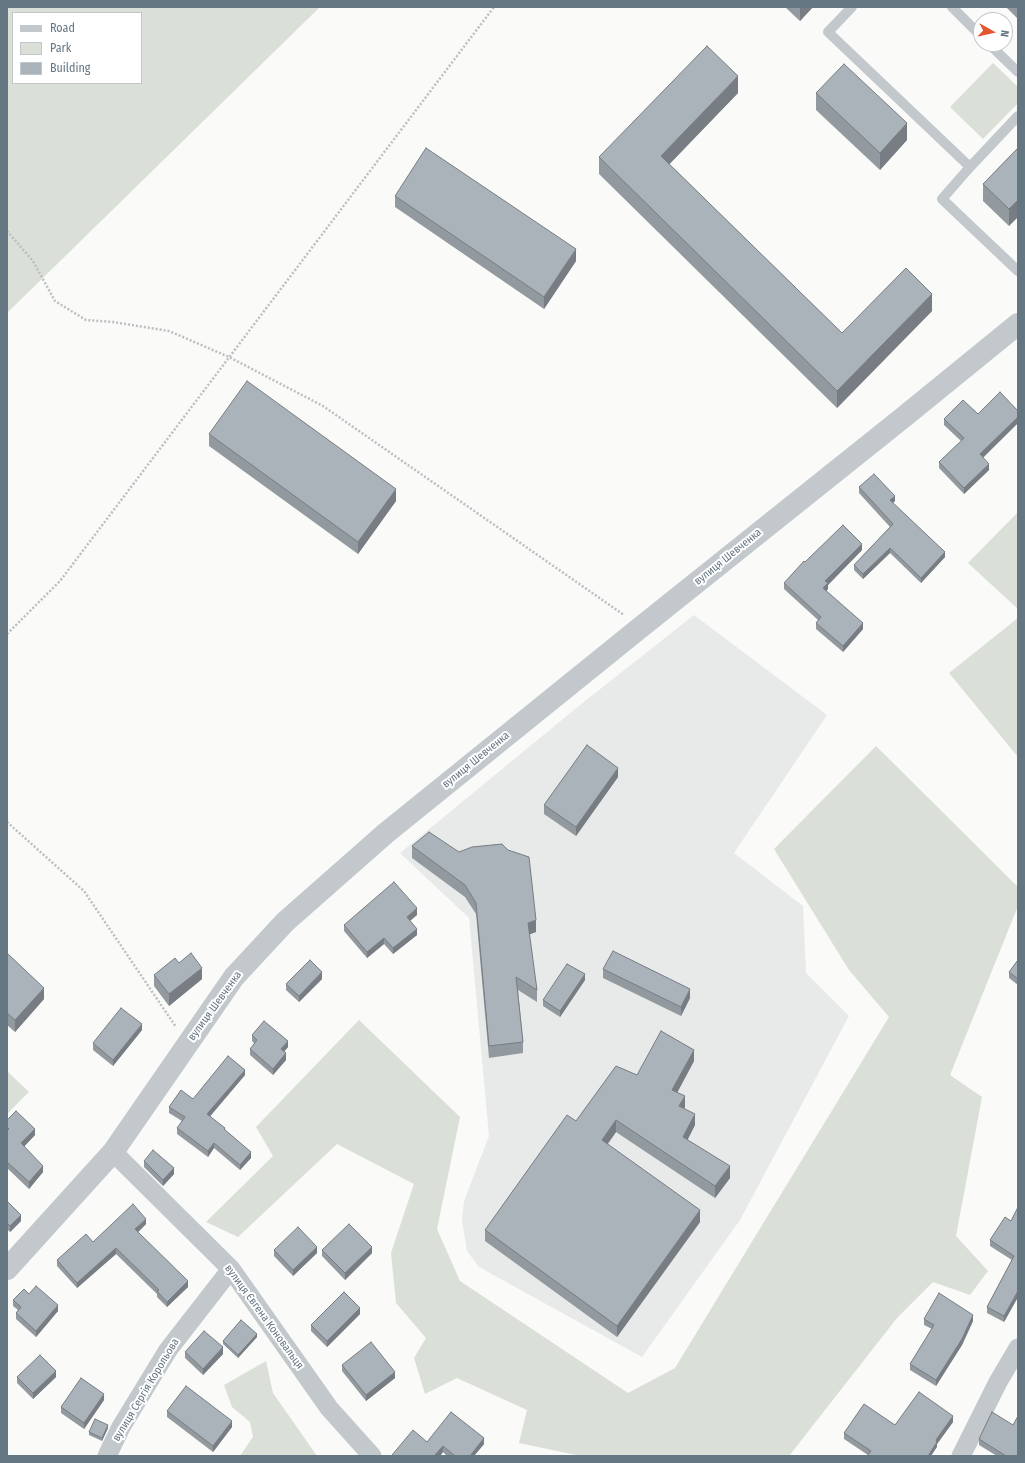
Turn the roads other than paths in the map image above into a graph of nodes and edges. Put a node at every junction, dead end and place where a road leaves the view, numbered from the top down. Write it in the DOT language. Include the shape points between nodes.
graph roads {
  1 [pos="852,7"];
  2 [pos="952,7"];
  3 [pos="973,28"];
  4 [pos="998,52"];
  5 [pos="1018,72"];
  6 [pos="1018,116"];
  7 [pos="970,167"];
  8 [pos="1016,265"];
  9 [pos="1018,324"];
  10 [pos="113,1152"];
  11 [pos="7,1268"];
  12 [pos="231,1269"];
  13 [pos="1018,1348"];
  14 [pos="107,1456"];
  15 [pos="372,1456"];
  16 [pos="961,1456"];
  1 -- 7 [label="lane" via="828,32"];
  2 -- 3 [label="lane"];
  4 -- 5 [label="lane"];
  6 -- 7 [label="lane"];
  7 -- 8 [label="lane" via="942,199"];
  9 -- 10 [label="street, вулиця Шевченка" via="386,833 285,922 234,977"];
  10 -- 11 [label="street, вулиця Шевченка"];
  10 -- 12 [label="street, вулиця Євгена Коновальця"];
  12 -- 14 [label="street, вулиця Сергія Корольова" via="168,1350 121,1426"];
  12 -- 15 [label="street, вулиця Євгена Коновальця" via="330,1408"];
  13 -- 16 [label="street"];
}
